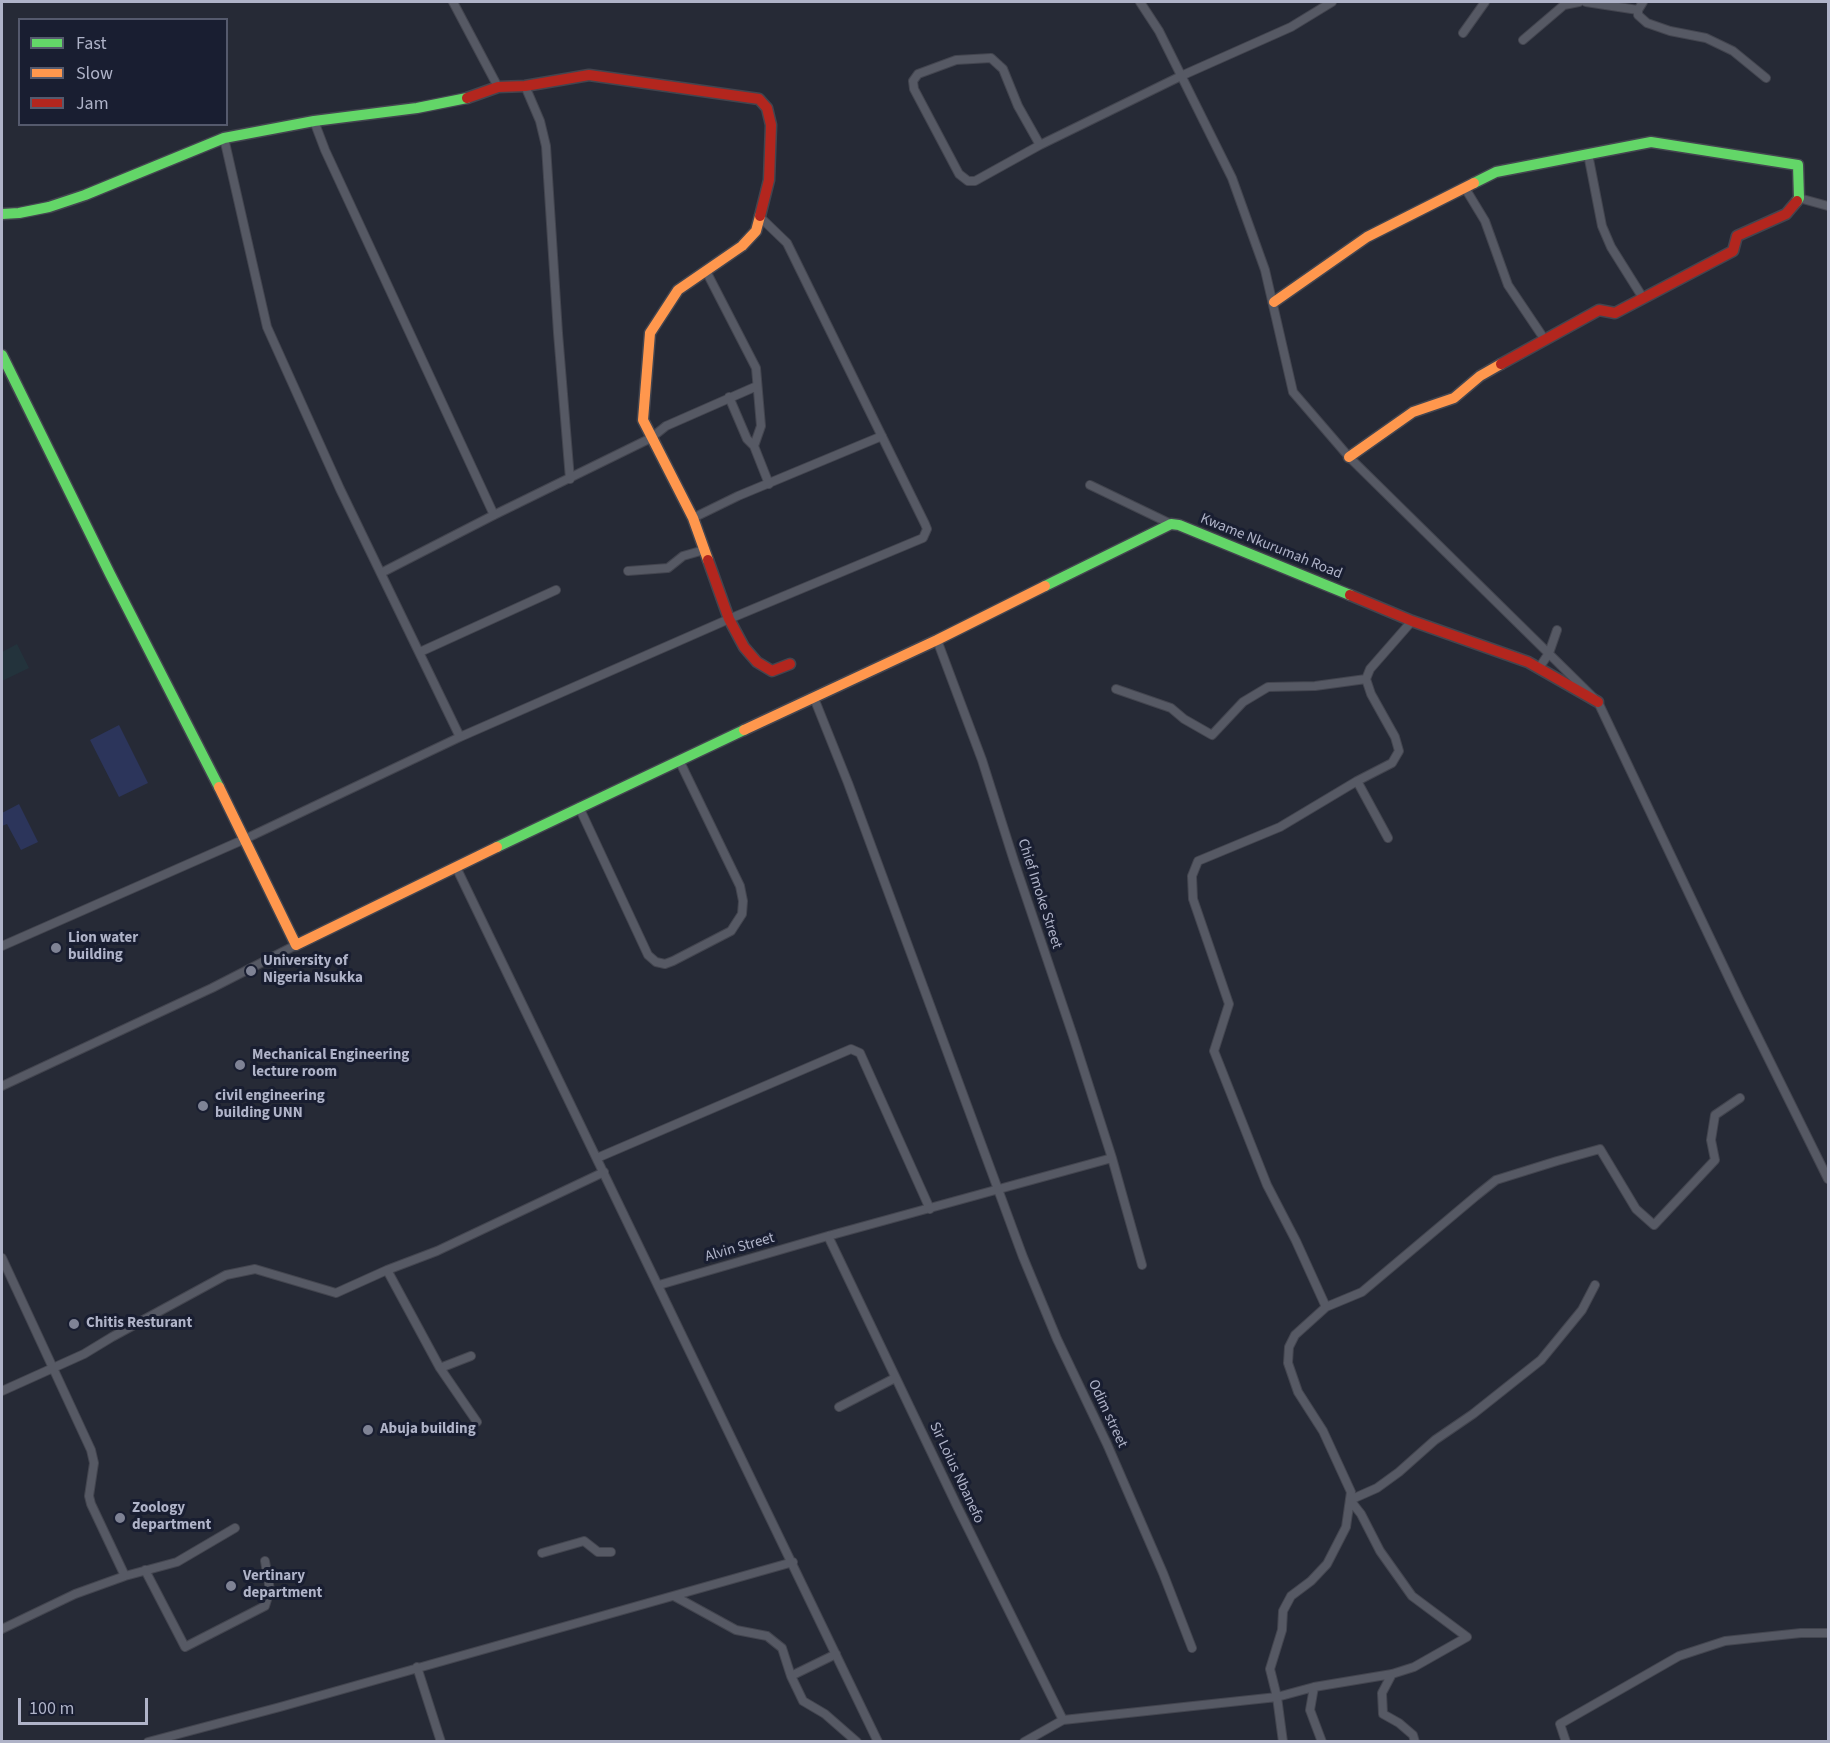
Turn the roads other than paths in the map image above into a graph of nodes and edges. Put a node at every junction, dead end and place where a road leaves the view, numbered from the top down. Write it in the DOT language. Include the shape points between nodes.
graph roads {
  1 [pos="453,2"];
  2 [pos="1140,2"];
  3 [pos="1332,2"];
  4 [pos="1485,2"];
  5 [pos="1579,2"];
  6 [pos="1587,2"];
  7 [pos="1643,2"];
  8 [pos="1638,10"];
  9 [pos="1463,33"];
  10 [pos="1523,40"];
  11 [pos="1181,76"];
  12 [pos="1766,78"];
  13 [pos="525,86"];
  14 [pos="498,87"];
  15 [pos="314,122"];
  16 [pos="224,138"];
  17 [pos="1040,145"];
  18 [pos="1588,154"];
  19 [pos="1465,188"];
  20 [pos="1799,198"];
  21 [pos="1828,206"];
  22 [pos="2,214"];
  23 [pos="760,217"];
  24 [pos="706,271"];
  25 [pos="1643,298"];
  26 [pos="1274,302"];
  27 [pos="1545,340"];
  28 [pos="2,355"];
  29 [pos="757,386"];
  30 [pos="729,397"];
  31 [pos="882,436"];
  32 [pos="651,438"];
  33 [pos="754,446"];
  34 [pos="1349,457"];
  35 [pos="570,479"];
  36 [pos="769,484"];
  37 [pos="1090,485"];
  38 [pos="494,515"];
  39 [pos="693,518"];
  40 [pos="1171,525"];
  41 [pos="704,549"];
  42 [pos="628,572"];
  43 [pos="381,573"];
  44 [pos="556,590"];
  45 [pos="729,619"];
  46 [pos="1412,621"];
  47 [pos="1557,630"];
  48 [pos="937,640"];
  49 [pos="420,652"];
  50 [pos="1549,653"];
  51 [pos="790,664"];
  52 [pos="1539,668"];
  53 [pos="1366,679"];
  54 [pos="1116,689"];
  55 [pos="814,698"];
  56 [pos="1598,702"];
  57 [pos="460,737"];
  58 [pos="679,760"];
  59 [pos="1357,781"];
  60 [pos="579,807"];
  61 [pos="1388,838"];
  62 [pos="245,839"];
  63 [pos="456,867"];
  64 [pos="296,945"];
  65 [pos="2,946"];
  66 [pos="2,1086"];
  67 [pos="1740,1098"];
  68 [pos="597,1158"];
  69 [pos="1112,1158"];
  70 [pos="1826,1169"];
  71 [pos="604,1172"];
  72 [pos="1828,1179"];
  73 [pos="997,1191"];
  74 [pos="930,1209"];
  75 [pos="828,1236"];
  76 [pos="2,1258"];
  77 [pos="1142,1265"];
  78 [pos="387,1270"];
  79 [pos="659,1285"];
  80 [pos="1594,1286"];
  81 [pos="1326,1307"];
  82 [pos="471,1356"];
  83 [pos="52,1368"];
  84 [pos="440,1368"];
  85 [pos="895,1378"];
  86 [pos="2,1391"];
  87 [pos="839,1407"];
  88 [pos="477,1422"];
  89 [pos="1350,1500"];
  90 [pos="235,1528"];
  91 [pos="611,1552"];
  92 [pos="542,1553"];
  93 [pos="266,1561"];
  94 [pos="793,1562"];
  95 [pos="145,1570"];
  96 [pos="125,1575"];
  97 [pos="674,1596"];
  98 [pos="2,1629"];
  99 [pos="1828,1634"];
  100 [pos="1192,1648"];
  101 [pos="836,1654"];
  102 [pos="417,1667"];
  103 [pos="1392,1674"];
  104 [pos="791,1676"];
  105 [pos="1314,1687"];
  106 [pos="1277,1697"];
  107 [pos="1063,1720"];
  108 [pos="148,1742"];
  109 [pos="441,1742"];
  110 [pos="857,1742"];
  111 [pos="878,1742"];
  112 [pos="1024,1742"];
  113 [pos="1283,1742"];
  114 [pos="1322,1742"];
  115 [pos="1415,1742"];
  116 [pos="1566,1742"];
  1 -- 14 [label="street"];
  2 -- 11 [label="street"];
  3 -- 11 [label="street" via="1291,27"];
  4 -- 9 [label="street"];
  5 -- 10 [label="street" via="1564,5"];
  6 -- 8 [label="street"];
  7 -- 8 [label="street"];
  8 -- 12 [label="street" via="1647,23 1706,38 1733,51"];
  11 -- 17 [label="street"];
  11 -- 26 [label="street" via="1232,178"];
  13 -- 14 [label="street"];
  13 -- 23 [label="street" via="589,75 759,99 767,108 771,124 768,180"];
  13 -- 35 [label="street" via="546,146"];
  14 -- 15 [label="street" via="417,108"];
  15 -- 16 [label="street"];
  15 -- 38 [label="street"];
  16 -- 22 [label="street" via="67,201"];
  16 -- 43 [label="street" via="267,327"];
  17 -- 17 [label="street" via="975,181 968,181 959,174 913,81 918,74 956,60 991,58 1003,69"];
  18 -- 19 [label="street" via="1496,172"];
  18 -- 20 [label="street" via="1651,142 1798,165"];
  18 -- 25 [label="street" via="1602,226"];
  19 -- 26 [label="street" via="1367,237"];
  19 -- 27 [label="street" via="1485,221 1508,285"];
  20 -- 21 [label="street"];
  20 -- 25 [label="street" via="1786,214 1737,236 1733,251"];
  23 -- 24 [label="street" via="756,231 742,246"];
  23 -- 31 [label="street" via="787,243"];
  24 -- 29 [label="street" via="756,368"];
  24 -- 32 [label="street" via="678,291 652,326 643,420"];
  25 -- 27 [label="street" via="1615,314 1599,310"];
  26 -- 34 [label="street" via="1293,392"];
  27 -- 34 [label="street" via="1479,376 1454,398 1413,412"];
  28 -- 62 [label="street"];
  29 -- 30 [label="street"];
  29 -- 33 [label="street" via="761,426"];
  30 -- 32 [label="street" via="666,426"];
  30 -- 33 [label="street" via="747,439"];
  31 -- 36 [label="street"];
  31 -- 45 [label="street" via="925,524 923,538"];
  32 -- 35 [label="street"];
  32 -- 39 [label="street"];
  33 -- 36 [label="street"];
  34 -- 50 [label="street"];
  35 -- 38 [label="street"];
  36 -- 39 [label="street"];
  37 -- 40 [label="street"];
  38 -- 43 [label="street"];
  39 -- 41 [label="street"];
  40 -- 46 [label="street, Kwame Nkurumah Road"];
  40 -- 48 [label="street"];
  41 -- 42 [label="street" via="683,555 668,568"];
  41 -- 45 [label="street"];
  43 -- 49 [label="street"];
  44 -- 49 [label="street"];
  45 -- 51 [label="street" via="757,662 772,671"];
  45 -- 57 [label="street"];
  46 -- 52 [label="street, Kwame Nkurumah Road"];
  46 -- 53 [label="street" via="1370,669"];
  47 -- 50 [label="street"];
  48 -- 55 [label="street"];
  48 -- 69 [label="street, Chief Imoke Street" via="982,760"];
  49 -- 57 [label="street"];
  50 -- 52 [label="street"];
  50 -- 56 [label="street"];
  52 -- 56 [label="street, Kwame Nkurumah Road"];
  53 -- 54 [label="street" via="1268,687 1243,702 1212,735 1172,708"];
  53 -- 59 [label="street" via="1399,751 1392,763"];
  55 -- 58 [label="street"];
  55 -- 73 [label="street, Odim street"];
  56 -- 70 [label="street" via="1739,999"];
  57 -- 62 [label="street"];
  58 -- 60 [label="street"];
  58 -- 60 [label="street" via="740,886 743,901 742,914 731,931 673,961 665,964 648,956"];
  59 -- 61 [label="street"];
  59 -- 81 [label="street" via="1280,827 1198,861 1192,876 1193,899 1229,1004 1214,1051 1267,1185"];
  60 -- 63 [label="street"];
  62 -- 64 [label="street"];
  62 -- 65 [label="street"];
  63 -- 64 [label="street"];
  63 -- 68 [label="street"];
  64 -- 66 [label="street"];
  67 -- 81 [label="street" via="1715,1115 1711,1140 1715,1160 1654,1225 1636,1209 1600,1149 1496,1180 1362,1292"];
  68 -- 71 [label="street"];
  68 -- 74 [label="street" via="851,1049 860,1053"];
  69 -- 73 [label="street, Alvin Street"];
  69 -- 77 [label="street, Chief Imoke Street"];
  70 -- 72 [label="street"];
  71 -- 78 [label="street" via="437,1251"];
  71 -- 79 [label="street"];
  73 -- 74 [label="street, Alvin Street"];
  73 -- 100 [label="street, Odim street"];
  74 -- 75 [label="street, Alvin Street"];
  75 -- 79 [label="street, Alvin Street"];
  75 -- 85 [label="street, Sir Loius Nbanefo"];
  76 -- 83 [label="street"];
  78 -- 83 [label="street" via="336,1293 255,1269 226,1275"];
  78 -- 84 [label="street"];
  79 -- 94 [label="street"];
  80 -- 89 [label="street" via="1582,1310 1541,1360 1377,1488"];
  81 -- 89 [label="street" via="1294,1335 1288,1362 1298,1392 1323,1431 1346,1480"];
  82 -- 84 [label="street"];
  83 -- 86 [label="street"];
  83 -- 96 [label="street" via="91,1450 91,1504"];
  84 -- 88 [label="street"];
  85 -- 87 [label="street"];
  85 -- 107 [label="street, Sir Loius Nbanefo"];
  89 -- 103 [label="street" via="1412,1596 1467,1636 1414,1667"];
  89 -- 106 [label="street" via="1346,1527 1327,1564 1291,1596 1283,1611 1282,1630 1270,1669"];
  90 -- 95 [label="street" via="177,1562"];
  91 -- 92 [label="street" via="598,1552 584,1541"];
  93 -- 95 [label="street" via="270,1590 265,1606 185,1647"];
  94 -- 97 [label="street"];
  94 -- 101 [label="street"];
  95 -- 96 [label="street"];
  96 -- 98 [label="street"];
  97 -- 102 [label="street"];
  97 -- 104 [label="street" via="736,1630 768,1636 782,1648"];
  99 -- 116 [label="street" via="1725,1641 1679,1656 1560,1724"];
  101 -- 104 [label="street"];
  101 -- 111 [label="street"];
  102 -- 108 [label="street"];
  102 -- 109 [label="street"];
  103 -- 105 [label="street"];
  103 -- 115 [label="street" via="1382,1693 1383,1714 1413,1735"];
  104 -- 110 [label="street" via="803,1701"];
  105 -- 106 [label="street"];
  105 -- 114 [label="street" via="1310,1710"];
  106 -- 107 [label="street"];
  106 -- 113 [label="street"];
  107 -- 112 [label="street"];
}
